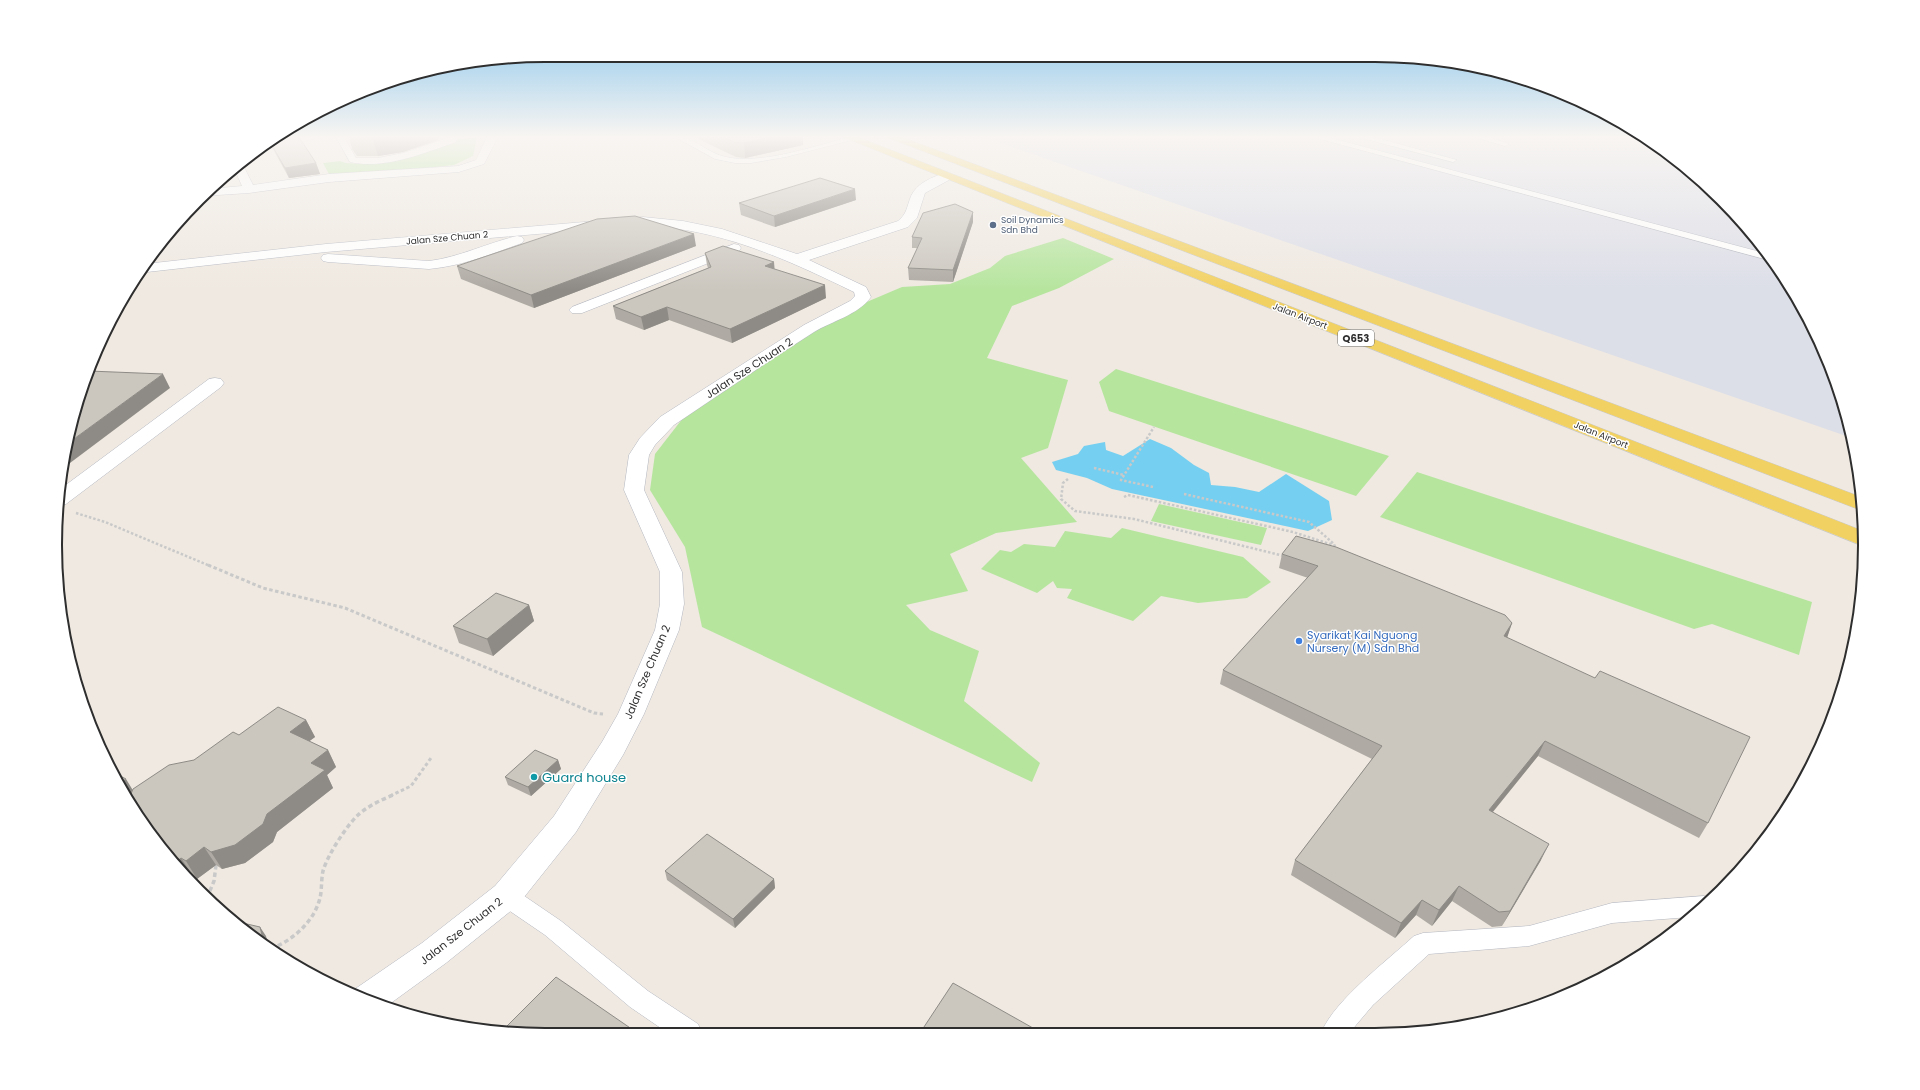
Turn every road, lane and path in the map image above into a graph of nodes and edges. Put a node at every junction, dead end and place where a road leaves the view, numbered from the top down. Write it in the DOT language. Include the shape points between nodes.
graph roads {
  1 [pos="257,188"];
  2 [pos="923,188"];
  3 [pos="973,188"];
  4 [pos="1027,188"];
  5 [pos="1507,188"];
  6 [pos="249,189"];
  7 [pos="216,192"];
  8 [pos="547,230"];
  9 [pos="752,241"];
  10 [pos="268,255"];
  11 [pos="1761,256"];
  12 [pos="797,259"];
  13 [pos="150,268"];
  14 [pos="578,310"];
  15 [pos="215,383"];
  16 [pos="1154,426"];
  17 [pos="1094,468"];
  18 [pos="1124,475"];
  19 [pos="1068,479"];
  20 [pos="1153,487"];
  21 [pos="1184,494"];
  22 [pos="1124,497"];
  23 [pos="1856,502"];
  24 [pos="65,506"];
  25 [pos="1858,537"];
  26 [pos="1286,557"];
  27 [pos="631,714"];
  28 [pos="431,758"];
  29 [pos="216,865"];
  30 [pos="209,892"];
  31 [pos="506,896"];
  32 [pos="1694,907"];
  33 [pos="277,947"];
  34 [pos="373,996"];
  35 [pos="682,1028"];
  36 [pos="1338,1028"];
  1 -- 6 [label="street"];
  2 -- 12 [label="street" via="916,197 911,218 903,224"];
  3 -- 25 [label="main road, Jalan Airport / Q653"];
  4 -- 23 [label="main road, Q653"];
  5 -- 11 [label="lane"];
  6 -- 7 [label="street"];
  8 -- 9 [label="street, Jalan Sze Chuan 2" via="601,224 661,222 722,232"];
  8 -- 10 [label="street, Jalan Sze Chuan 2"];
  8 -- 10 [label="street" via="444,264"];
  9 -- 12 [label="street, Jalan Sze Chuan 2"];
  9 -- 14 [label="street"];
  10 -- 13 [label="street, Jalan Sze Chuan 2"];
  12 -- 27 [label="street, Jalan Sze Chuan 2" via="861,290 863,297 855,304 810,328 667,422 647,442 640,455 634,490 671,572 672,604 667,630"];
  15 -- 24 [label="street"];
  16 -- 18 [label="path"];
  17 -- 18 [label="path"];
  18 -- 20 [label="path" via="1121,480"];
  19 -- 26 [label="path" via="1062,483 1061,499 1075,511 1134,519"];
  21 -- 22 [label="path" via="1309,522 1336,546 1293,532 1128,495"];
  24 -- 27 [label="path" via="263,588 345,608 594,714"];
  27 -- 31 [label="street, Jalan Sze Chuan 2" via="613,748 565,824"];
  28 -- 33 [label="path" via="411,786 358,815 335,846 323,871 320,899 306,925 286,943"];
  29 -- 30 [label="path"];
  31 -- 34 [label="street, Jalan Sze Chuan 2" via="434,953"];
  31 -- 35 [label="lane" via="552,928 639,999"];
  32 -- 36 [label="lane" via="1612,913 1529,936 1423,944 1364,997"];
}
